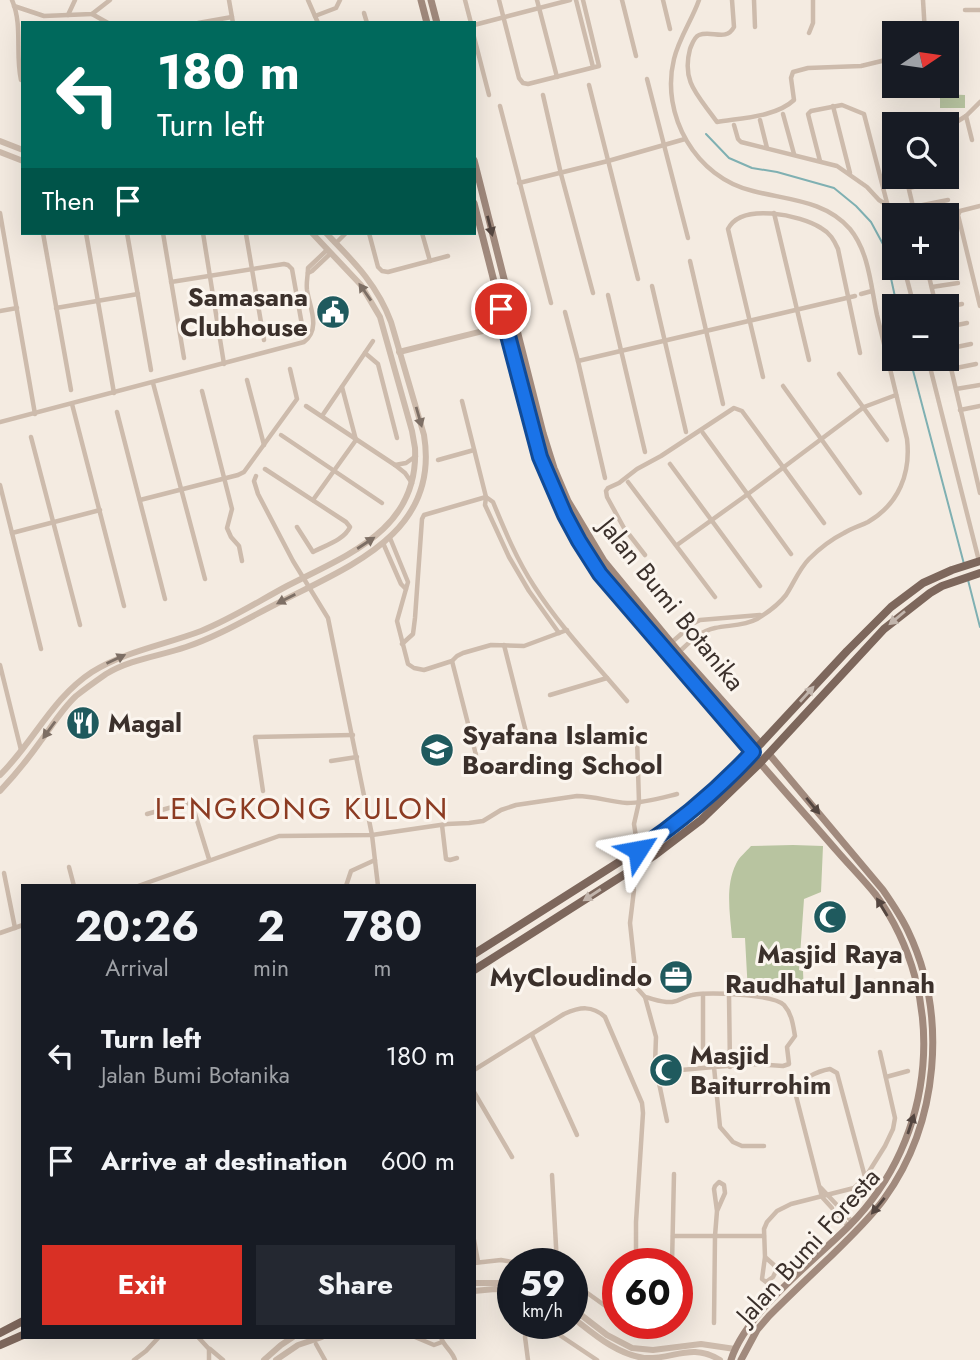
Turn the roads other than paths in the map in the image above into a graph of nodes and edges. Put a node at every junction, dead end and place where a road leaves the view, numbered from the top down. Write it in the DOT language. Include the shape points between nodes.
graph roads {
  1 [pos="75,0"];
  2 [pos="110,0"];
  3 [pos="229,0"];
  4 [pos="308,0"];
  5 [pos="340,0"];
  6 [pos="421,0"];
  7 [pos="431,0"];
  8 [pos="465,0"];
  9 [pos="499,0"];
  10 [pos="537,0"];
  11 [pos="570,0"];
  12 [pos="576,0"];
  13 [pos="583,0"];
  14 [pos="622,0"];
  15 [pos="663,0"];
  16 [pos="699,0"];
  17 [pos="732,0"];
  18 [pos="754,0"];
  19 [pos="813,0"];
  20 [pos="922,0"];
  21 [pos="13,3"];
  22 [pos="539,8"];
  23 [pos="965,10"];
  24 [pos="980,10"];
  25 [pos="364,13"];
  26 [pos="92,14"];
  27 [pos="68,15"];
  28 [pos="315,16"];
  29 [pos="503,18"];
  30 [pos="232,20"];
  31 [pos="104,21"];
  32 [pos="317,21"];
  33 [pos="366,21"];
  34 [pos="426,21"];
  35 [pos="436,21"];
  36 [pos="471,21"];
  37 [pos="924,21"];
  38 [pos="476,23"];
  39 [pos="755,27"];
  40 [pos="670,29"];
  41 [pos="810,33"];
  42 [pos="476,45"];
  43 [pos="636,56"];
  44 [pos="882,61"];
  45 [pos="596,67"];
  46 [pos="556,77"];
  47 [pos="647,79"];
  48 [pos="21,80"];
  49 [pos="589,85"];
  50 [pos="543,94"];
  51 [pos="489,95"];
  52 [pos="980,102"];
  53 [pos="500,106"];
  54 [pos="833,106"];
  55 [pos="783,114"];
  56 [pos="965,116"];
  57 [pos="760,120"];
  58 [pos="959,120"];
  59 [pos="734,125"];
  60 [pos="685,139"];
  61 [pos="972,140"];
  62 [pos="0,141"];
  63 [pos="664,145"];
  64 [pos="767,148"];
  65 [pos="21,149"];
  66 [pos="0,152"];
  67 [pos="794,154"];
  68 [pos="21,160"];
  69 [pos="608,161"];
  70 [pos="820,161"];
  71 [pos="476,168"];
  72 [pos="561,174"];
  73 [pos="850,174"];
  74 [pos="519,183"];
  75 [pos="948,200"];
  76 [pos="884,203"];
  77 [pos="887,203"];
  78 [pos="933,203"];
  79 [pos="980,206"];
  80 [pos="476,211"];
  81 [pos="0,213"];
  82 [pos="774,213"];
  83 [pos="43,235"];
  84 [pos="86,235"];
  85 [pos="127,235"];
  86 [pos="163,235"];
  87 [pos="203,235"];
  88 [pos="246,235"];
  89 [pos="314,235"];
  90 [pos="330,235"];
  91 [pos="344,235"];
  92 [pos="370,235"];
  93 [pos="423,235"];
  94 [pos="688,237"];
  95 [pos="336,243"];
  96 [pos="329,251"];
  97 [pos="448,256"];
  98 [pos="430,261"];
  99 [pos="690,261"];
  100 [pos="252,269"];
  101 [pos="211,276"];
  102 [pos="638,279"];
  103 [pos="930,280"];
  104 [pos="977,280"];
  105 [pos="172,282"];
  106 [pos="958,283"];
  107 [pos="652,286"];
  108 [pos="932,288"];
  109 [pos="872,291"];
  110 [pos="593,293"];
  111 [pos="138,294"];
  112 [pos="861,294"];
  113 [pos="933,294"];
  114 [pos="608,295"];
  115 [pos="855,296"];
  116 [pos="848,297"];
  117 [pos="98,301"];
  118 [pos="551,303"];
  119 [pos="962,304"];
  120 [pos="959,305"];
  121 [pos="980,306"];
  122 [pos="17,308"];
  123 [pos="56,308"];
  124 [pos="797,309"];
  125 [pos="0,311"];
  126 [pos="565,312"];
  127 [pos="750,321"];
  128 [pos="515,323"];
  129 [pos="967,323"];
  130 [pos="302,325"];
  131 [pos="505,325"];
  132 [pos="959,325"];
  133 [pos="707,331"];
  134 [pos="264,340"];
  135 [pos="664,340"];
  136 [pos="373,341"];
  137 [pos="971,344"];
  138 [pos="959,347"];
  139 [pos="621,350"];
  140 [pos="400,352"];
  141 [pos="860,353"];
  142 [pos="365,354"];
  143 [pos="391,354"];
  144 [pos="184,358"];
  145 [pos="809,360"];
  146 [pos="578,361"];
  147 [pos="224,364"];
  148 [pos="976,364"];
  149 [pos="959,367"];
  150 [pos="290,369"];
  151 [pos="151,370"];
  152 [pos="931,371"];
  153 [pos="952,371"];
  154 [pos="839,373"];
  155 [pos="763,377"];
  156 [pos="247,380"];
  157 [pos="153,383"];
  158 [pos="980,385"];
  159 [pos="783,386"];
  160 [pos="342,387"];
  161 [pos="956,389"];
  162 [pos="71,390"];
  163 [pos="202,391"];
  164 [pos="114,393"];
  165 [pos="896,396"];
  166 [pos="462,401"];
  167 [pos="72,404"];
  168 [pos="723,404"];
  169 [pos="306,406"];
  170 [pos="980,406"];
  171 [pos="864,407"];
  172 [pos="960,411"];
  173 [pos="117,412"];
  174 [pos="35,414"];
  175 [pos="322,416"];
  176 [pos="0,422"];
  177 [pos="686,432"];
  178 [pos="703,433"];
  179 [pos="281,435"];
  180 [pos="31,437"];
  181 [pos="397,438"];
  182 [pos="822,439"];
  183 [pos="356,440"];
  184 [pos="887,440"];
  185 [pos="264,444"];
  186 [pos="474,450"];
  187 [pos="645,452"];
  188 [pos="416,456"];
  189 [pos="438,460"];
  190 [pos="670,464"];
  191 [pos="395,465"];
  192 [pos="783,467"];
  193 [pos="265,469"];
  194 [pos="334,471"];
  195 [pos="256,476"];
  196 [pos="225,478"];
  197 [pos="605,478"];
  198 [pos="628,482"];
  199 [pos="412,483"];
  200 [pos="0,485"];
  201 [pos="181,489"];
  202 [pos="860,493"];
  203 [pos="980,493"];
  204 [pos="748,494"];
  205 [pos="486,496"];
  206 [pos="140,500"];
  207 [pos="313,500"];
  208 [pos="382,503"];
  209 [pos="100,510"];
  210 [pos="711,520"];
  211 [pos="54,523"];
  212 [pos="824,523"];
  213 [pos="298,527"];
  214 [pos="12,533"];
  215 [pos="390,538"];
  216 [pos="383,543"];
  217 [pos="677,545"];
  218 [pos="596,550"];
  219 [pos="791,554"];
  220 [pos="645,555"];
  221 [pos="588,556"];
  222 [pos="242,561"];
  223 [pos="978,561"];
  224 [pos="979,573"];
  225 [pos="303,578"];
  226 [pos="205,579"];
  227 [pos="760,586"];
  228 [pos="308,587"];
  229 [pos="406,590"];
  230 [pos="715,597"];
  231 [pos="165,598"];
  232 [pos="124,606"];
  233 [pos="764,614"];
  234 [pos="80,625"];
  235 [pos="567,630"];
  236 [pos="559,633"];
  237 [pos="183,637"];
  238 [pos="672,642"];
  239 [pos="402,644"];
  240 [pos="504,645"];
  241 [pos="185,647"];
  242 [pos="41,649"];
  243 [pos="679,652"];
  244 [pos="452,661"];
  245 [pos="0,665"];
  246 [pos="607,678"];
  247 [pos="550,695"];
  248 [pos="627,701"];
  249 [pos="353,735"];
  250 [pos="595,740"];
  251 [pos="529,744"];
  252 [pos="761,744"];
  253 [pos="22,750"];
  254 [pos="753,752"];
  255 [pos="769,754"];
  256 [pos="476,755"];
  257 [pos="358,757"];
  258 [pos="331,761"];
  259 [pos="760,763"];
  260 [pos="0,775"];
  261 [pos="0,791"];
  262 [pos="262,791"];
  263 [pos="677,794"];
  264 [pos="639,802"];
  265 [pos="147,814"];
  266 [pos="442,825"];
  267 [pos="372,835"];
  268 [pos="638,850"];
  269 [pos="457,858"];
  270 [pos="209,859"];
  271 [pos="375,860"];
  272 [pos="863,866"];
  273 [pos="69,867"];
  274 [pos="631,870"];
  275 [pos="5,873"];
  276 [pos="856,873"];
  277 [pos="74,884"];
  278 [pos="143,884"];
  279 [pos="347,884"];
  280 [pos="378,884"];
  281 [pos="21,926"];
  282 [pos="15,928"];
  283 [pos="0,933"];
  284 [pos="498,940"];
  285 [pos="506,951"];
  286 [pos="476,953"];
  287 [pos="476,969"];
  288 [pos="703,994"];
  289 [pos="729,995"];
  290 [pos="645,997"];
  291 [pos="533,1035"];
  292 [pos="703,1048"];
  293 [pos="880,1052"];
  294 [pos="654,1059"];
  295 [pos="730,1067"];
  296 [pos="714,1068"];
  297 [pos="476,1069"];
  298 [pos="908,1070"];
  299 [pos="886,1077"];
  300 [pos="476,1095"];
  301 [pos="667,1121"];
  302 [pos="578,1135"];
  303 [pos="764,1146"];
  304 [pos="512,1157"];
  305 [pos="674,1174"];
  306 [pos="552,1175"];
  307 [pos="865,1178"];
  308 [pos="825,1196"];
  309 [pos="718,1211"];
  310 [pos="852,1226"];
  311 [pos="673,1236"];
  312 [pos="715,1236"];
  313 [pos="764,1236"];
  314 [pos="556,1248"];
  315 [pos="636,1248"];
  316 [pos="673,1248"];
  317 [pos="765,1257"];
  318 [pos="497,1261"];
  319 [pos="476,1262"];
  320 [pos="476,1283"];
  321 [pos="497,1283"];
  322 [pos="497,1289"];
  323 [pos="476,1291"];
  324 [pos="588,1320"];
  325 [pos="21,1322"];
  326 [pos="714,1323"];
  327 [pos="588,1329"];
  328 [pos="0,1333"];
  329 [pos="21,1336"];
  330 [pos="157,1339"];
  331 [pos="200,1339"];
  332 [pos="290,1339"];
  333 [pos="316,1339"];
  334 [pos="420,1339"];
  335 [pos="441,1340"];
  336 [pos="316,1344"];
  337 [pos="0,1345"];
  338 [pos="713,1346"];
  339 [pos="209,1349"];
  340 [pos="735,1349"];
  341 [pos="146,1351"];
  342 [pos="270,1353"];
  343 [pos="710,1354"];
  344 [pos="134,1360"];
  345 [pos="146,1360"];
  346 [pos="209,1360"];
  347 [pos="223,1360"];
  348 [pos="264,1360"];
  349 [pos="276,1360"];
  350 [pos="324,1360"];
  351 [pos="455,1360"];
  352 [pos="528,1360"];
  353 [pos="596,1360"];
  354 [pos="720,1360"];
  355 [pos="730,1360"];
  356 [pos="741,1360"];
  1 -- 27 [label="street"];
  2 -- 26 [label="street"];
  3 -- 30 [label="street"];
  4 -- 28 [label="street"];
  5 -- 28 [label="street" via="336,8"];
  6 -- 34 [label="main road"];
  7 -- 35 [label="main road"];
  8 -- 36 [label="street"];
  9 -- 29 [label="street"];
  10 -- 22 [label="street"];
  11 -- 22 [label="street"];
  12 -- 45 [label="street"];
  13 -- 45 [label="street"];
  14 -- 43 [label="street"];
  15 -- 40 [label="street"];
  16 -- 60 [label="street" via="671,75 677,119"];
  17 -- 44 [label="street" via="732,30 726,35 696,37 689,52 688,78 717,122 786,106 794,100 793,72"];
  18 -- 39 [label="street"];
  19 -- 41 [label="street"];
  20 -- 37 [label="street"];
  21 -- 27 [label="street" via="44,16"];
  21 -- 48 [label="street"];
  22 -- 29 [label="street"];
  22 -- 46 [label="street"];
  23 -- 24 [label="street"];
  25 -- 33 [label="street"];
  26 -- 27 [label="street"];
  26 -- 31 [label="street"];
  28 -- 32 [label="street"];
  29 -- 38 [label="street"];
  29 -- 46 [label="street" via="521,81 528,84"];
  42 -- 51 [label="street"];
  45 -- 46 [label="street"];
  47 -- 63 [label="street"];
  49 -- 69 [label="street"];
  50 -- 72 [label="street"];
  52 -- 56 [label="street"];
  53 -- 74 [label="street"];
  54 -- 70 [label="street" via="808,114"];
  54 -- 73 [label="street"];
  54 -- 77 [label="street" via="864,114"];
  55 -- 67 [label="street"];
  56 -- 58 [label="street"];
  56 -- 61 [label="street"];
  57 -- 64 [label="street"];
  59 -- 64 [label="street" via="741,142"];
  60 -- 63 [label="street"];
  60 -- 109 [label="street" via="706,167 725,181 831,212 859,243"];
  62 -- 65 [label="street"];
  63 -- 69 [label="street"];
  63 -- 94 [label="street"];
  64 -- 67 [label="street"];
  66 -- 68 [label="street"];
  67 -- 70 [label="street"];
  69 -- 72 [label="street"];
  69 -- 102 [label="street"];
  70 -- 73 [label="street"];
  71 -- 128 [label="main road, Jalan Bumi Botanika, one-way"];
  72 -- 74 [label="street"];
  72 -- 110 [label="street"];
  73 -- 76 [label="street"];
  74 -- 118 [label="street"];
  75 -- 78 [label="street"];
  79 -- 104 [label="street" via="958,215"];
  80 -- 131 [label="main road, Jalan Bumi Botanika"];
  81 -- 122 [label="street"];
  82 -- 116 [label="street" via="810,222 831,236"];
  82 -- 124 [label="street"];
  82 -- 127 [label="street" via="742,216 728,229"];
  83 -- 123 [label="street"];
  84 -- 117 [label="street"];
  85 -- 111 [label="street"];
  86 -- 105 [label="street"];
  87 -- 101 [label="street"];
  88 -- 100 [label="street"];
  89 -- 96 [label="street"];
  90 -- 95 [label="street"];
  91 -- 95 [label="street"];
  92 -- 98 [label="street" via="382,271"];
  93 -- 98 [label="street"];
  95 -- 140 [label="street" via="377,290"];
  143 -- 96 [label="street, one-way" via="375,306"];
  96 -- 147 [label="street" via="308,273 314,323 308,338 298,345"];
  97 -- 98 [label="street"];
  99 -- 133 [label="street"];
  100 -- 101 [label="street"];
  100 -- 130 [label="street" via="284,264 292,269"];
  100 -- 134 [label="street"];
  101 -- 105 [label="street"];
  101 -- 147 [label="street"];
  103 -- 108 [label="street"];
  104 -- 121 [label="street"];
  105 -- 144 [label="street"];
  106 -- 108 [label="street"];
  107 -- 135 [label="street"];
  108 -- 113 [label="street"];
  109 -- 112 [label="street"];
  109 -- 165 [label="street"];
  111 -- 117 [label="street"];
  111 -- 151 [label="street"];
  114 -- 139 [label="street"];
  115 -- 116 [label="street"];
  116 -- 124 [label="street"];
  116 -- 141 [label="street"];
  117 -- 123 [label="street"];
  117 -- 164 [label="street"];
  119 -- 120 [label="street"];
  122 -- 125 [label="street"];
  122 -- 174 [label="street"];
  123 -- 162 [label="street"];
  124 -- 127 [label="street"];
  124 -- 145 [label="street"];
  126 -- 146 [label="street"];
  127 -- 133 [label="street"];
  127 -- 155 [label="street"];
  128 -- 131 [label="street"];
  128 -- 218 [label="main road, Jalan Bumi Botanika" via="554,468"];
  129 -- 132 [label="street"];
  131 -- 140 [label="street"];
  131 -- 221 [label="main road, Jalan Bumi Botanika" via="540,457"];
  133 -- 135 [label="street"];
  133 -- 168 [label="street"];
  135 -- 139 [label="street"];
  135 -- 177 [label="street"];
  136 -- 142 [label="street"];
  137 -- 138 [label="street"];
  139 -- 146 [label="street"];
  139 -- 187 [label="street"];
  140 -- 143 [label="street"];
  140 -- 215 [label="street, one-way" via="424,435 426,467 415,502"];
  142 -- 160 [label="street"];
  142 -- 181 [label="street" via="378,364"];
  143 -- 188 [label="street"];
  146 -- 197 [label="street"];
  147 -- 157 [label="street"];
  148 -- 149 [label="street"];
  150 -- 185 [label="street" via="297,399"];
  152 -- 223 [label="street"];
  153 -- 161 [label="street"];
  154 -- 171 [label="street"];
  156 -- 185 [label="street"];
  157 -- 164 [label="street"];
  157 -- 201 [label="street"];
  158 -- 161 [label="street"];
  159 -- 182 [label="street"];
  160 -- 175 [label="street"];
  160 -- 183 [label="street"];
  161 -- 172 [label="street"];
  163 -- 196 [label="street"];
  164 -- 167 [label="street"];
  165 -- 171 [label="street"];
  165 -- 233 [label="street" via="908,457 900,489 882,513 837,537 807,560 787,593"];
  166 -- 186 [label="street"];
  167 -- 174 [label="street"];
  167 -- 209 [label="street"];
  169 -- 175 [label="street"];
  170 -- 172 [label="street"];
  171 -- 182 [label="street"];
  171 -- 184 [label="street"];
  172 -- 203 [label="street"];
  173 -- 206 [label="street"];
  174 -- 176 [label="street"];
  175 -- 183 [label="street"];
  178 -- 204 [label="street"];
  179 -- 194 [label="street"];
  180 -- 211 [label="street"];
  182 -- 192 [label="street"];
  182 -- 202 [label="street"];
  183 -- 191 [label="street"];
  183 -- 194 [label="street"];
  185 -- 196 [label="street" via="244,472"];
  186 -- 189 [label="street"];
  186 -- 205 [label="street"];
  188 -- 191 [label="street"];
  188 -- 199 [label="street"];
  190 -- 210 [label="street"];
  191 -- 199 [label="street"];
  192 -- 204 [label="street"];
  192 -- 212 [label="street"];
  192 -- 220 [label="street" via="742,411 731,408 608,488 607,497 624,528"];
  193 -- 207 [label="street"];
  194 -- 207 [label="street"];
  194 -- 208 [label="street"];
  195 -- 225 [label="street" via="258,494"];
  196 -- 201 [label="street"];
  196 -- 222 [label="street" via="233,513 227,528"];
  198 -- 217 [label="street"];
  225 -- 199 [label="street, one-way" via="378,535 394,519"];
  200 -- 214 [label="street"];
  201 -- 206 [label="street"];
  201 -- 226 [label="street"];
  204 -- 210 [label="street"];
  204 -- 219 [label="street"];
  205 -- 235 [label="street" via="534,587"];
  205 -- 236 [label="street" via="485,505 509,557"];
  205 -- 239 [label="street" via="424,515 413,634"];
  206 -- 231 [label="street"];
  207 -- 213 [label="street" via="346,522 349,531 313,552"];
  209 -- 211 [label="street"];
  209 -- 232 [label="street"];
  210 -- 217 [label="street"];
  210 -- 227 [label="street"];
  211 -- 214 [label="street"];
  211 -- 234 [label="street"];
  214 -- 242 [label="street"];
  215 -- 216 [label="street"];
  215 -- 229 [label="street" via="408,582"];
  216 -- 228 [label="street"];
  216 -- 229 [label="street"];
  217 -- 230 [label="street"];
  218 -- 221 [label="main road"];
  218 -- 238 [label="main road, Jalan Bumi Botanika"];
  221 -- 254 [label="main road, Jalan Bumi Botanika"];
  252 -- 223 [label="main road, one-way" via="891,607 923,583"];
  224 -- 255 [label="main road, one-way" via="930,593 884,628"];
  225 -- 228 [label="street"];
  225 -- 237 [label="street"];
  228 -- 241 [label="street, one-way"];
  228 -- 249 [label="street" via="328,618"];
  229 -- 239 [label="street" via="397,621"];
  233 -- 238 [label="street" via="700,620"];
  233 -- 243 [label="street" via="706,631"];
  235 -- 236 [label="street"];
  235 -- 246 [label="street"];
  236 -- 240 [label="street" via="524,646"];
  237 -- 241 [label="street"];
  253 -- 237 [label="street, one-way" via="67,691 84,677 116,659"];
  238 -- 243 [label="main road, Jalan Bumi Botanika"];
  239 -- 244 [label="street" via="408,664 414,668 424,670"];
  240 -- 244 [label="street" via="463,653"];
  240 -- 251 [label="street"];
  241 -- 261 [label="street, one-way" via="119,667 84,690"];
  243 -- 252 [label="main road, Jalan Bumi Botanika"];
  244 -- 256 [label="street"];
  245 -- 253 [label="street"];
  246 -- 247 [label="street"];
  246 -- 248 [label="street"];
  249 -- 257 [label="street"];
  249 -- 262 [label="street" via="255,737"];
  250 -- 264 [label="street" via="636,736"];
  252 -- 254 [label="main road"];
  253 -- 260 [label="street"];
  254 -- 268 [label="main road" via="699,806"];
  255 -- 259 [label="main road"];
  255 -- 272 [label="main road, Jalan Bumi Foresta, one-way"];
  257 -- 258 [label="street"];
  257 -- 267 [label="street"];
  259 -- 274 [label="main road" via="701,820"];
  259 -- 276 [label="main road, Jalan Bumi Foresta"];
  263 -- 264 [label="street"];
  264 -- 266 [label="street" via="578,796 506,808 483,821"];
  264 -- 268 [label="street" via="634,824"];
  265 -- 270 [label="street" via="192,804"];
  266 -- 267 [label="street"];
  266 -- 269 [label="street" via="446,859"];
  267 -- 270 [label="street" via="279,836"];
  267 -- 271 [label="street"];
  268 -- 284 [label="main road"];
  270 -- 278 [label="street"];
  271 -- 279 [label="street" via="351,871"];
  271 -- 280 [label="street"];
  272 -- 276 [label="main road"];
  272 -- 310 [label="main road, Jalan Bumi Foresta, one-way" via="897,911 914,944 928,995 932,1054 929,1093 912,1149 892,1188"];
  273 -- 277 [label="street"];
  274 -- 285 [label="main road, one-way"];
  274 -- 290 [label="street" via="631,940 637,988"];
  275 -- 282 [label="street"];
  310 -- 276 [label="main road, Jalan Bumi Foresta, one-way" via="904,1146 920,1091 924,1028 921,999 898,932 876,895"];
  281 -- 282 [label="street"];
  282 -- 283 [label="street"];
  284 -- 285 [label="main road"];
  284 -- 286 [label="main road"];
  285 -- 287 [label="main road"];
  288 -- 289 [label="street"];
  288 -- 290 [label="street" via="673,1002"];
  288 -- 292 [label="street"];
  289 -- 295 [label="street"];
  289 -- 295 [label="street" via="781,1002 790,1013 795,1036 787,1047 788,1065"];
  290 -- 294 [label="street" via="656,1037"];
  291 -- 297 [label="street"];
  291 -- 302 [label="street"];
  291 -- 315 [label="street" via="573,1010 597,1009 605,1017 642,1103"];
  293 -- 299 [label="street"];
  294 -- 296 [label="street" via="681,1070"];
  294 -- 301 [label="street"];
  295 -- 296 [label="street"];
  296 -- 303 [label="street" via="720,1127 742,1146"];
  298 -- 299 [label="street"];
  299 -- 307 [label="street" via="894,1124"];
  300 -- 304 [label="street"];
  305 -- 311 [label="street"];
  306 -- 314 [label="street"];
  307 -- 308 [label="street" via="854,1188"];
  307 -- 308 [label="street" via="837,1073 824,1070 801,1082 795,1092"];
  308 -- 310 [label="street"];
  308 -- 313 [label="street" via="783,1208 767,1223"];
  309 -- 309 [label="street" via="725,1193 719,1182 714,1189"];
  309 -- 312 [label="street"];
  310 -- 340 [label="main road, Jalan Bumi Foresta" via="766,1306"];
  310 -- 356 [label="main road, Jalan Bumi Foresta" via="757,1330"];
  311 -- 312 [label="street"];
  311 -- 316 [label="street"];
  312 -- 313 [label="street"];
  312 -- 326 [label="street"];
  313 -- 317 [label="street"];
  317 -- 317 [label="street" via="776,1271 764,1282 762,1279"];
  318 -- 319 [label="street"];
  320 -- 321 [label="street"];
  322 -- 323 [label="street"];
  324 -- 338 [label="street" via="632,1348"];
  325 -- 328 [label="main road"];
  327 -- 343 [label="street" via="616,1349 635,1356"];
  329 -- 337 [label="main road"];
  330 -- 341 [label="street"];
  331 -- 339 [label="street"];
  332 -- 342 [label="street"];
  333 -- 349 [label="street"];
  334 -- 335 [label="street" via="434,1345"];
  335 -- 351 [label="street"];
  336 -- 350 [label="street"];
  338 -- 340 [label="street"];
  338 -- 343 [label="street"];
  339 -- 346 [label="street"];
  339 -- 347 [label="street"];
  340 -- 355 [label="main road, Jalan Bumi Foresta"];
  341 -- 344 [label="street"];
  341 -- 345 [label="street"];
  342 -- 348 [label="street"];
  342 -- 349 [label="street"];
  343 -- 354 [label="street"];
  352 -- 353 [label="street" via="527,1328 537,1323"];
}
